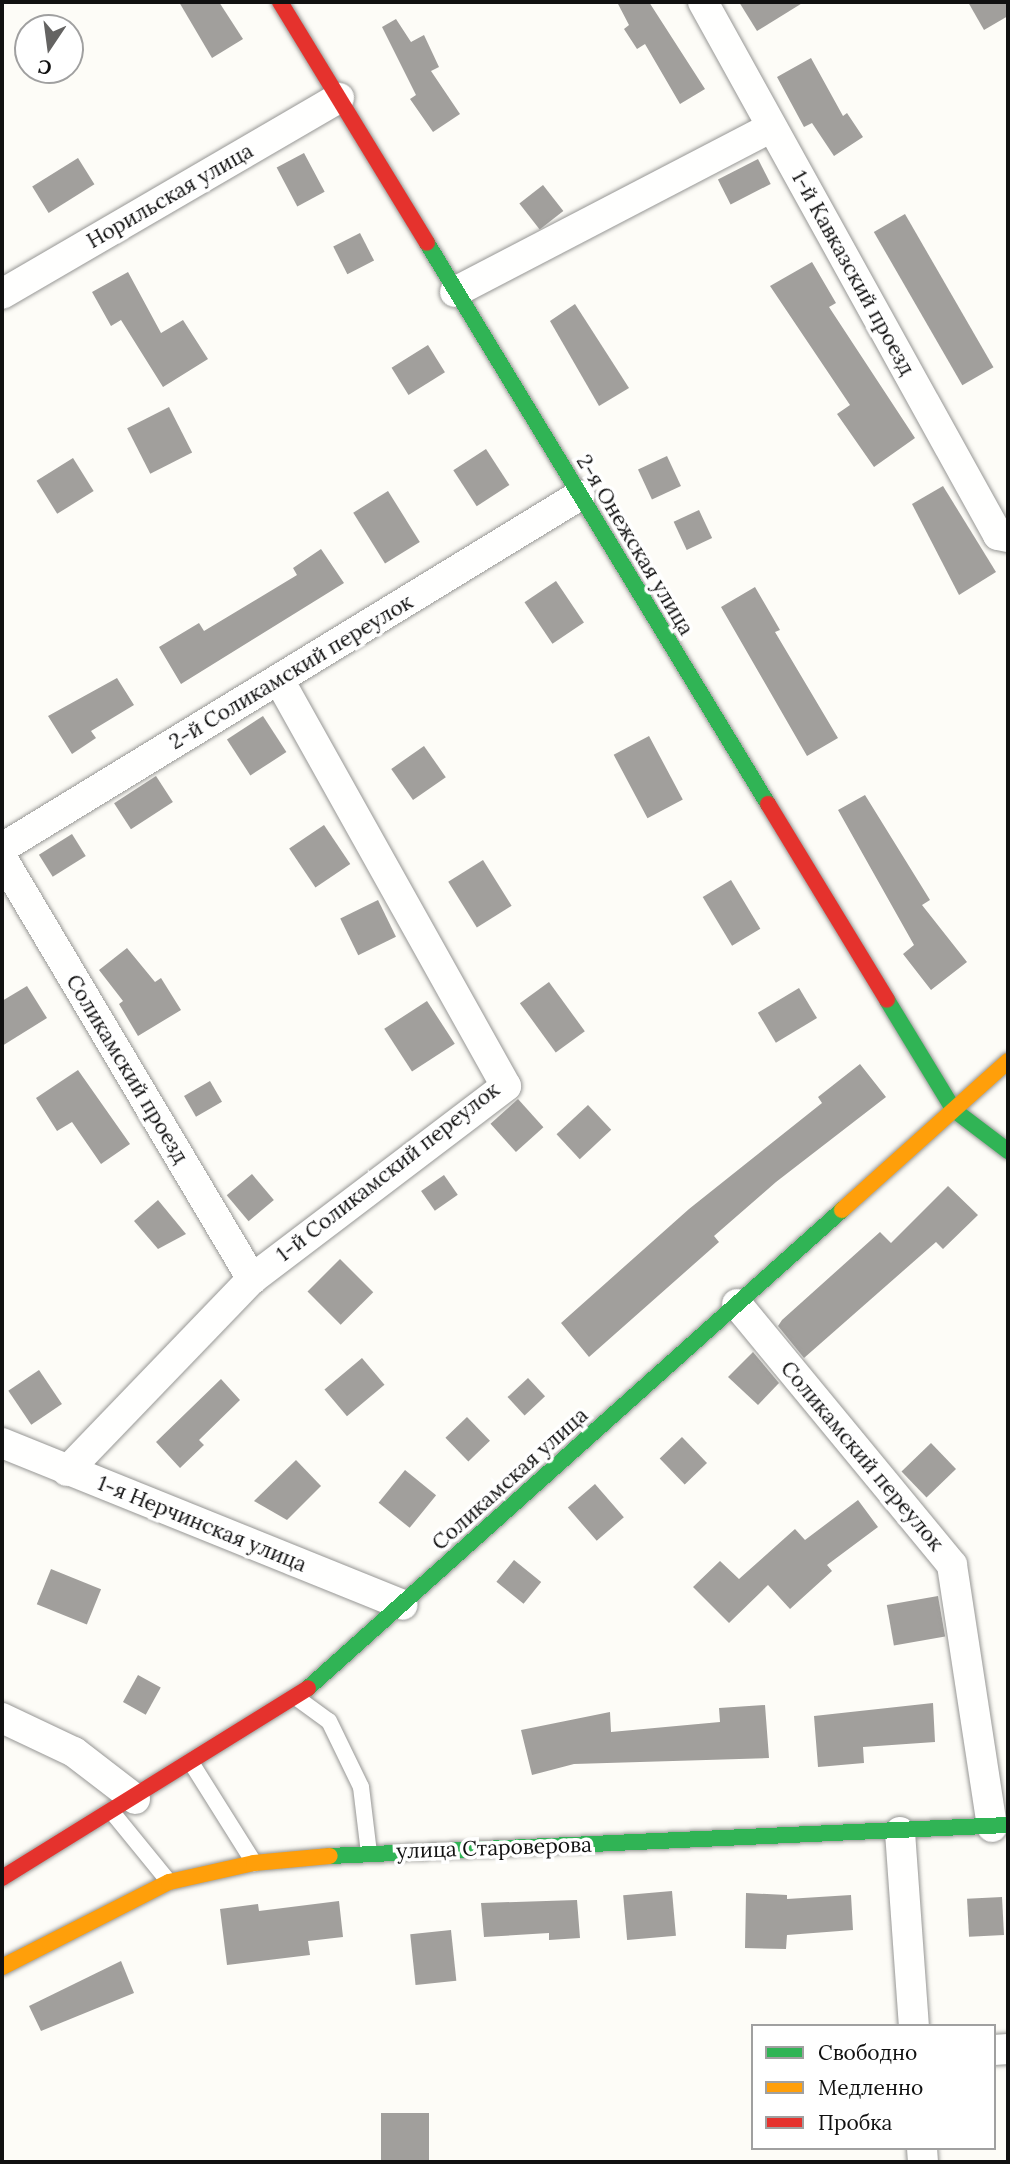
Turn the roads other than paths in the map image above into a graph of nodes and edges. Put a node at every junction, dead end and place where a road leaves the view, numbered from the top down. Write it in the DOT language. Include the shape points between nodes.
graph roads {
  1 [pos="280,2"];
  2 [pos="703,2"];
  3 [pos="339,98"];
  4 [pos="772,127"];
  5 [pos="454,292"];
  6 [pos="2,294"];
  7 [pos="580,495"];
  8 [pos="1008,537"];
  9 [pos="279,680"];
  10 [pos="2,848"];
  11 [pos="2,858"];
  12 [pos="1008,1061"];
  13 [pos="954,1110"];
  14 [pos="1008,1151"];
  15 [pos="252,1279"];
  16 [pos="737,1304"];
  17 [pos="2,1443"];
  18 [pos="67,1471"];
  19 [pos="402,1605"];
  20 [pos="297,1699"];
  21 [pos="2,1718"];
  22 [pos="192,1764"];
  23 [pos="124,1806"];
  24 [pos="1000,1826"];
  25 [pos="900,1832"];
  26 [pos="369,1853"];
  27 [pos="254,1863"];
  28 [pos="2,1878"];
  29 [pos="169,1882"];
  30 [pos="2,1967"];
  31 [pos="914,2024"];
  1 -- 3 [label="main road, 2-я Онежская улица"];
  2 -- 4 [label="street, 1-й Кавказский проезд"];
  3 -- 5 [label="main road, 2-я Онежская улица"];
  3 -- 6 [label="street, Норильская улица"];
  4 -- 5 [label="street"];
  4 -- 8 [label="street, 1-й Кавказский проезд" via="998,535"];
  5 -- 7 [label="main road, 2-я Онежская улица"];
  7 -- 9 [label="street, 2-й Соликамский переулок"];
  7 -- 13 [label="main road, 2-я Онежская улица"];
  9 -- 10 [label="street, 2-й Соликамский переулок"];
  9 -- 15 [label="street, 1-й Соликамский переулок" via="506,1086"];
  11 -- 15 [label="street, Соликамский проезд"];
  12 -- 13 [label="main road, Соликамская улица"];
  13 -- 14 [label="main road"];
  13 -- 16 [label="main road, Соликамская улица"];
  15 -- 18 [label="street, 1-й Соликамский переулок"];
  16 -- 19 [label="main road, Соликамская улица"];
  16 -- 24 [label="street, Соликамский переулок" via="953,1565"];
  17 -- 18 [label="street, 1-я Нерчинская улица"];
  18 -- 19 [label="street, 1-я Нерчинская улица"];
  19 -- 20 [label="main road, Соликамская улица"];
  20 -- 22 [label="main road, Соликамская улица"];
  20 -- 26 [label="lane" via="329,1721 360,1787"];
  21 -- 23 [label="street" via="75,1752"];
  22 -- 23 [label="main road, Соликамская улица"];
  22 -- 27 [label="lane"];
  23 -- 28 [label="main road, Соликамская улица"];
  23 -- 29 [label="lane"];
  24 -- 25 [label="main road, улица Староверова"];
  25 -- 26 [label="main road, улица Староверова"];
  25 -- 31 [label="street"];
  26 -- 27 [label="main road, улица Староверова"];
  27 -- 29 [label="main road, улица Староверова"];
  29 -- 30 [label="main road, улица Староверова"];
}
